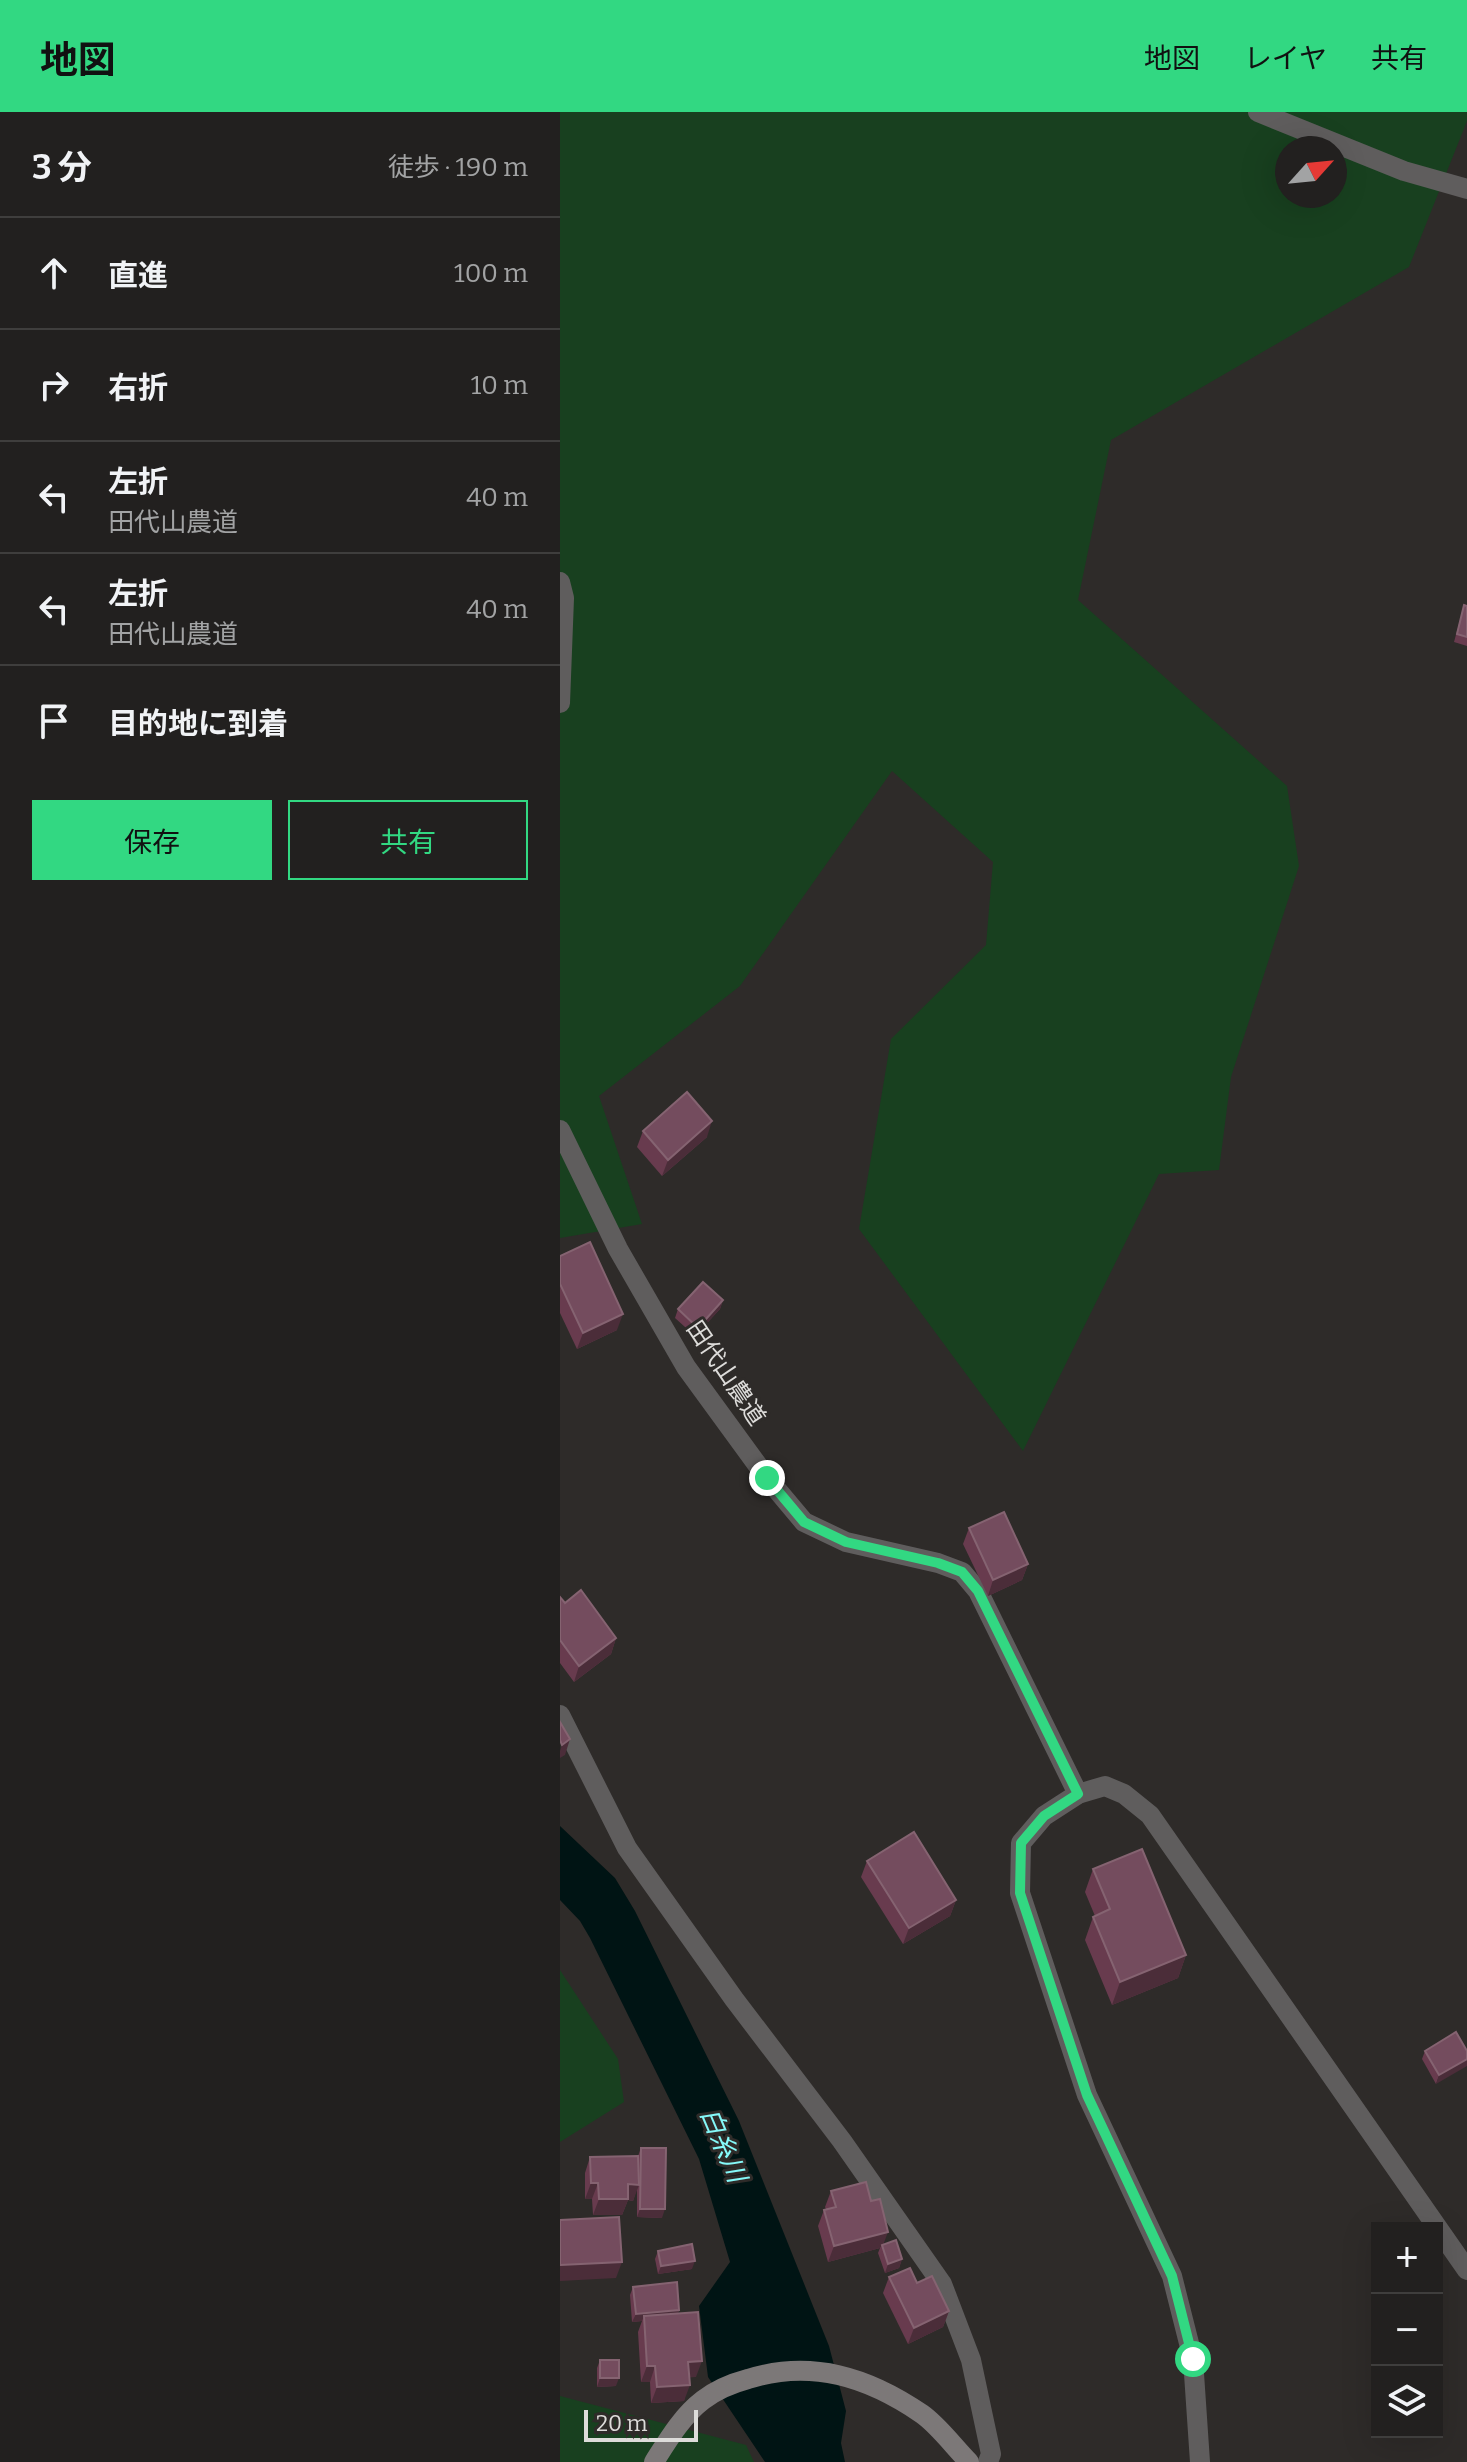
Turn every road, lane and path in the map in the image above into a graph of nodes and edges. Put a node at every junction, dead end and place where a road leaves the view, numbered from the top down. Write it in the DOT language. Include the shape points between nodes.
graph roads {
  1 [pos="1258,112"];
  2 [pos="1467,189"];
  3 [pos="560,582"];
  4 [pos="560,703"];
  5 [pos="560,1130"];
  6 [pos="560,1715"];
  7 [pos="1078,1794"];
  8 [pos="1467,2270"];
  9 [pos="654,2462"];
  10 [pos="969,2462"];
  11 [pos="988,2462"];
  12 [pos="1200,2462"];
  1 -- 2 [label="street" via="1404,171"];
  3 -- 4 [label="street"];
  5 -- 7 [label="street, 田代山農道" via="618,1249 686,1367 767,1478 804,1522 846,1542 962,1572 978,1591"];
  6 -- 11 [label="street" via="627,1848 942,2284 971,2360 991,2454"];
  7 -- 8 [label="street" via="1105,1786 1150,1815"];
  7 -- 12 [label="street" via="1044,1816 1021,1843 1020,1893 1087,2095 1172,2276 1193,2359"];
  9 -- 10 [label="main road" via="676,2427 704,2399 732,2384 792,2369 828,2372 868,2385 923,2415"];
}
